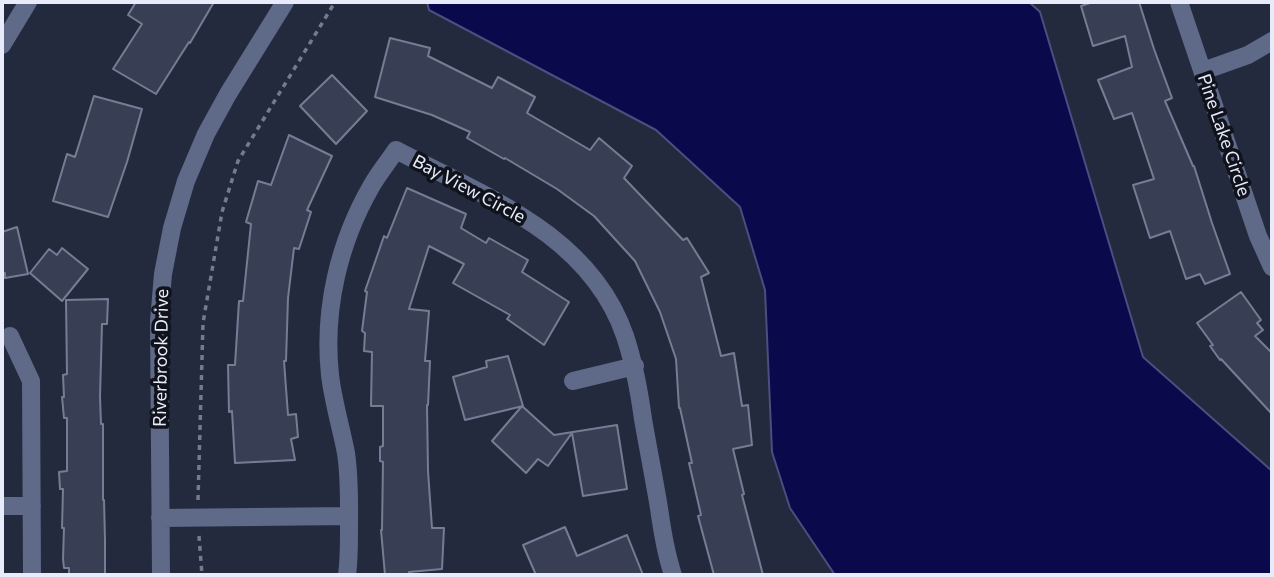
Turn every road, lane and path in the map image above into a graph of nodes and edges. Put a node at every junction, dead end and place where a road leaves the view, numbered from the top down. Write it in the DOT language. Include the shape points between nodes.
graph roads {
  1 [pos="28,2"];
  2 [pos="285,2"];
  3 [pos="335,2"];
  4 [pos="1179,2"];
  5 [pos="1272,41"];
  6 [pos="2,45"];
  7 [pos="1203,71"];
  8 [pos="1272,267"];
  9 [pos="10,336"];
  10 [pos="635,366"];
  11 [pos="573,381"];
  12 [pos="2,506"];
  13 [pos="32,506"];
  14 [pos="349,516"];
  15 [pos="160,518"];
  16 [pos="197,519"];
  17 [pos="32,575"];
  18 [pos="160,575"];
  19 [pos="202,575"];
  20 [pos="347,575"];
  21 [pos="673,575"];
  1 -- 6 [label="street"];
  2 -- 15 [label="street, Riverbrook Drive" via="206,134 172,228 159,321"];
  3 -- 16 [label="path" via="238,161 222,212 203,323"];
  4 -- 7 [label="street, Pine Lake Circle"];
  5 -- 7 [label="street"];
  7 -- 8 [label="street, Pine Lake Circle"];
  9 -- 13 [label="street" via="31,382"];
  10 -- 11 [label="street"];
  10 -- 14 [label="street, Bay View Circle" via="607,299 563,245 538,225 396,150 354,219 332,292 330,372 346,454"];
  10 -- 21 [label="street, Bay View Circle"];
  12 -- 13 [label="street"];
  13 -- 17 [label="street"];
  14 -- 16 [label="street"];
  14 -- 20 [label="street, Bay View Circle"];
  15 -- 16 [label="street"];
  15 -- 18 [label="street, Riverbrook Drive"];
  16 -- 19 [label="path"];
}
